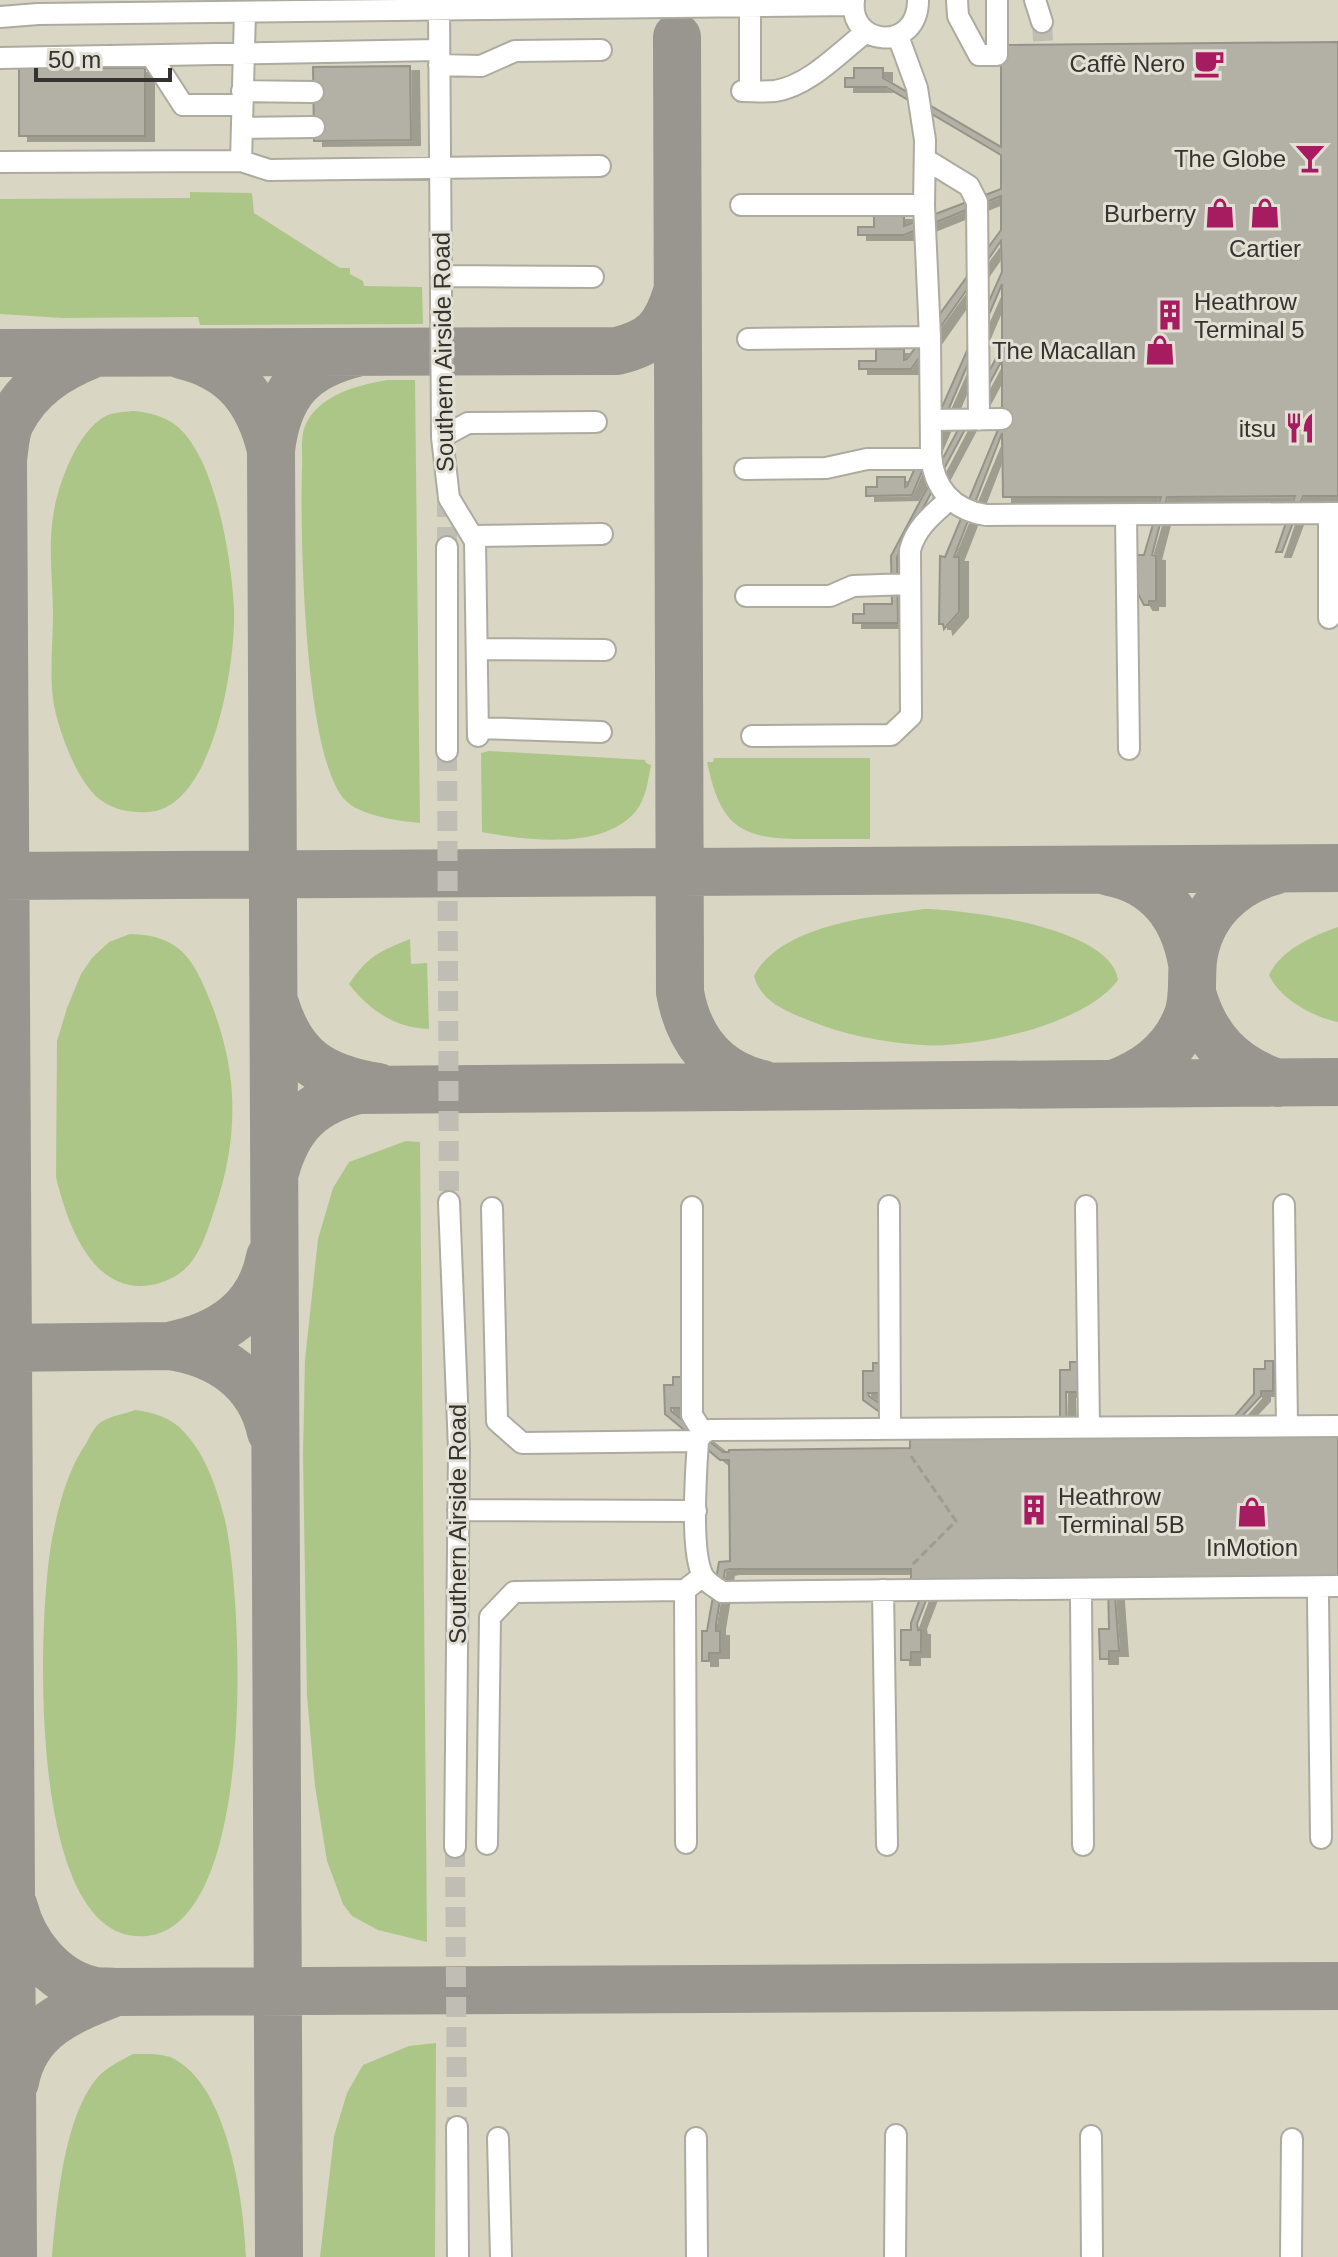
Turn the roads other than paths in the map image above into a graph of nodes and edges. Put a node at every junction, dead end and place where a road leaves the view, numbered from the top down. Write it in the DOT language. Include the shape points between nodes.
graph roads {
  1 [pos="10,0"];
  2 [pos="918,0"];
  3 [pos="957,0"];
  4 [pos="997,0"];
  5 [pos="1035,0"];
  6 [pos="854,3"];
  7 [pos="512,4"];
  8 [pos="602,4"];
  9 [pos="795,4"];
  10 [pos="269,6"];
  11 [pos="439,8"];
  12 [pos="750,8"];
  13 [pos="245,12"];
  14 [pos="38,14"];
  15 [pos="0,17"];
  16 [pos="1042,22"];
  17 [pos="866,32"];
  18 [pos="898,36"];
  19 [pos="601,50"];
  20 [pos="242,55"];
  21 [pos="152,57"];
  22 [pos="0,58"];
  23 [pos="439,58"];
  24 [pos="313,92"];
  25 [pos="242,98"];
  26 [pos="314,127"];
  27 [pos="242,128"];
  28 [pos="925,159"];
  29 [pos="241,161"];
  30 [pos="0,162"];
  31 [pos="600,166"];
  32 [pos="439,167"];
  33 [pos="741,205"];
  34 [pos="924,205"];
  35 [pos="441,276"];
  36 [pos="593,277"];
  37 [pos="930,337"];
  38 [pos="748,339"];
  39 [pos="1002,419"];
  40 [pos="931,420"];
  41 [pos="979,420"];
  42 [pos="596,422"];
  43 [pos="442,437"];
  44 [pos="931,459"];
  45 [pos="745,469"];
  46 [pos="950,499"];
  47 [pos="1333,513"];
  48 [pos="1126,515"];
  49 [pos="602,534"];
  50 [pos="473,536"];
  51 [pos="447,547"];
  52 [pos="909,584"];
  53 [pos="746,596"];
  54 [pos="1329,618"];
  55 [pos="477,649"];
  56 [pos="605,650"];
  57 [pos="601,732"];
  58 [pos="752,736"];
  59 [pos="1129,749"];
  60 [pos="447,751"];
  61 [pos="449,1202"];
  62 [pos="1284,1205"];
  63 [pos="889,1206"];
  64 [pos="1086,1206"];
  65 [pos="692,1207"];
  66 [pos="492,1208"];
  67 [pos="1287,1426"];
  68 [pos="1338,1426"];
  69 [pos="1089,1427"];
  70 [pos="890,1428"];
  71 [pos="700,1437"];
  72 [pos="458,1510"];
  73 [pos="696,1511"];
  74 [pos="703,1576"];
  75 [pos="1338,1586"];
  76 [pos="685,1590"];
  77 [pos="883,1590"];
  78 [pos="1318,1597"];
  79 [pos="1081,1598"];
  80 [pos="1321,1838"];
  81 [pos="686,1843"];
  82 [pos="487,1844"];
  83 [pos="887,1845"];
  84 [pos="1083,1845"];
  85 [pos="455,1847"];
  86 [pos="457,2127"];
  87 [pos="896,2135"];
  88 [pos="1091,2136"];
  89 [pos="498,2138"];
  90 [pos="696,2138"];
  91 [pos="1292,2139"];
  92 [pos="458,2257"];
  93 [pos="501,2257"];
  94 [pos="697,2257"];
  95 [pos="895,2257"];
  96 [pos="1092,2257"];
  97 [pos="1291,2257"];
  1 -- 14 [label="street"];
  2 -- 18 [label="street" via="914,22"];
  3 -- 4 [label="street" via="958,16 979,55 997,55"];
  5 -- 16 [label="street"];
  6 -- 9 [label="street"];
  6 -- 17 [label="street"];
  7 -- 8 [label="street"];
  7 -- 11 [label="street"];
  8 -- 12 [label="street"];
  9 -- 12 [label="street"];
  10 -- 11 [label="street"];
  10 -- 13 [label="street"];
  11 -- 23 [label="street, Southern Airside Road"];
  12 -- 17 [label="street" via="746,91 775,91 807,78"];
  13 -- 14 [label="street"];
  13 -- 20 [label="street"];
  14 -- 15 [label="street"];
  17 -- 18 [label="street"];
  18 -- 28 [label="street" via="923,118"];
  19 -- 23 [label="street" via="515,51 481,66"];
  20 -- 21 [label="street"];
  20 -- 23 [label="street" via="346,50"];
  20 -- 25 [label="street"];
  21 -- 22 [label="street"];
  21 -- 25 [label="street" via="183,105"];
  23 -- 32 [label="street, Southern Airside Road"];
  24 -- 25 [label="street"];
  25 -- 27 [label="street"];
  26 -- 27 [label="street"];
  27 -- 29 [label="street"];
  28 -- 34 [label="street"];
  28 -- 41 [label="street" via="969,186 977,202"];
  29 -- 30 [label="street"];
  29 -- 32 [label="street" via="269,170"];
  31 -- 32 [label="street"];
  32 -- 35 [label="street, Southern Airside Road"];
  33 -- 34 [label="street"];
  34 -- 37 [label="street"];
  35 -- 36 [label="street"];
  35 -- 43 [label="street, Southern Airside Road"];
  37 -- 38 [label="street"];
  37 -- 40 [label="street"];
  39 -- 41 [label="street"];
  40 -- 41 [label="street"];
  40 -- 44 [label="street"];
  42 -- 43 [label="street" via="468,423"];
  43 -- 50 [label="street, Southern Airside Road" via="449,498"];
  44 -- 45 [label="street"];
  44 -- 46 [label="street" via="934,477"];
  46 -- 48 [label="street" via="986,515"];
  46 -- 52 [label="street" via="912,540"];
  47 -- 48 [label="street"];
  47 -- 54 [label="street"];
  48 -- 59 [label="street"];
  49 -- 50 [label="street"];
  50 -- 55 [label="street, Southern Airside Road"];
  51 -- 60 [label="street"];
  52 -- 53 [label="street" via="853,586 830,596"];
  52 -- 58 [label="street" via="911,716 891,735"];
  55 -- 56 [label="street"];
  55 -- 57 [label="street, Southern Airside Road" via="478,732"];
  61 -- 72 [label="street, Southern Airside Road"];
  62 -- 67 [label="street"];
  63 -- 70 [label="street"];
  64 -- 69 [label="street"];
  65 -- 71 [label="street" via="692,1415"];
  66 -- 71 [label="street" via="497,1421 522,1443"];
  67 -- 68 [label="street"];
  67 -- 69 [label="street"];
  69 -- 70 [label="street"];
  70 -- 71 [label="street" via="721,1429"];
  71 -- 73 [label="street"];
  72 -- 73 [label="street"];
  72 -- 85 [label="street, Southern Airside Road"];
  73 -- 74 [label="street" via="697,1558"];
  74 -- 76 [label="street"];
  74 -- 77 [label="street" via="722,1592"];
  75 -- 77 [label="street"];
  76 -- 81 [label="street"];
  76 -- 82 [label="street" via="514,1592 490,1617"];
  77 -- 83 [label="street"];
  78 -- 80 [label="street"];
  79 -- 84 [label="street"];
  86 -- 92 [label="street"];
  87 -- 95 [label="street"];
  88 -- 96 [label="street"];
  89 -- 93 [label="street"];
  90 -- 94 [label="street"];
  91 -- 97 [label="street"];
}
